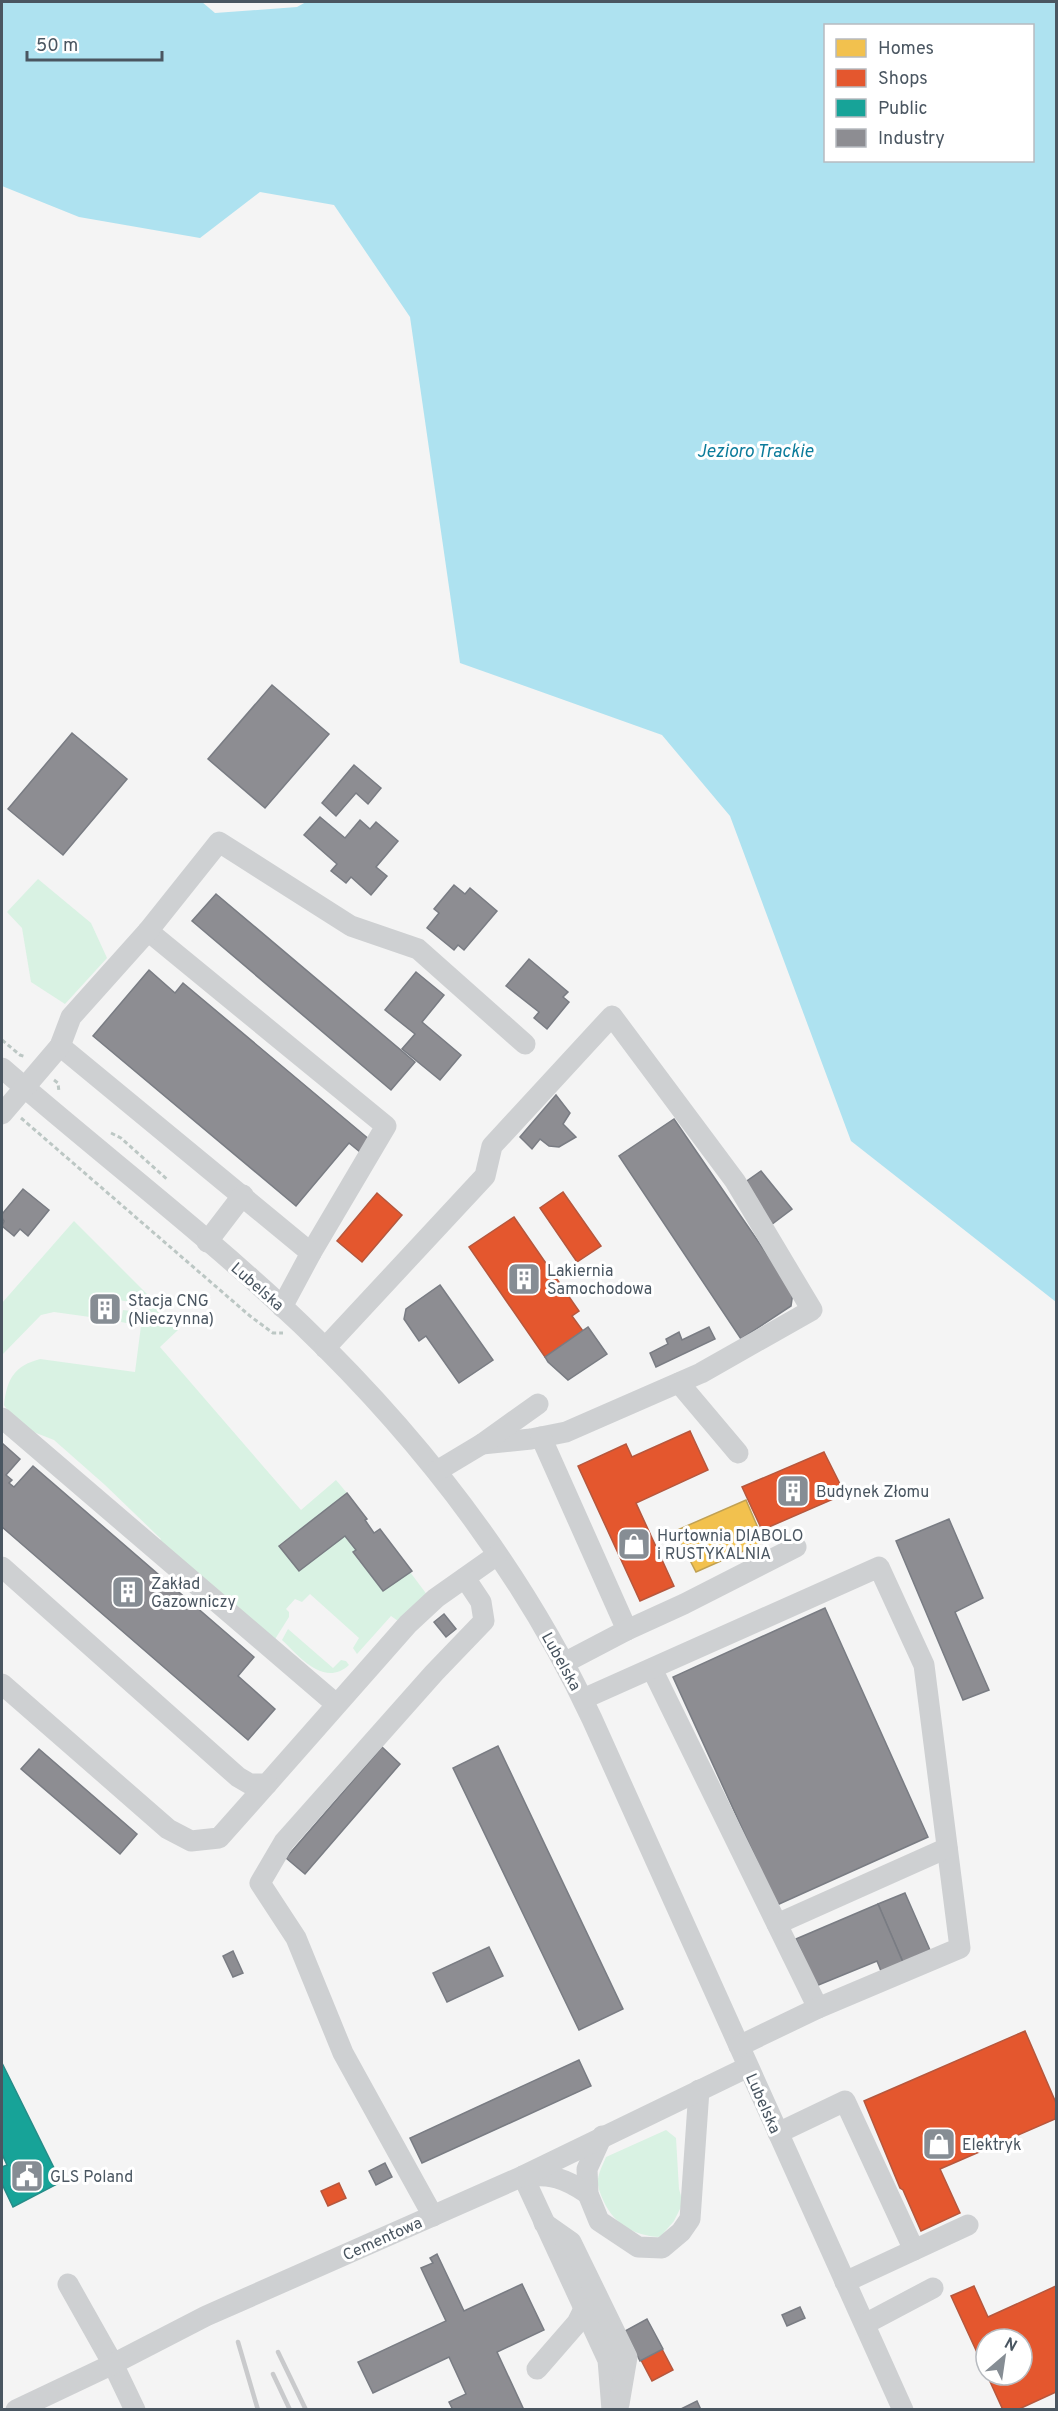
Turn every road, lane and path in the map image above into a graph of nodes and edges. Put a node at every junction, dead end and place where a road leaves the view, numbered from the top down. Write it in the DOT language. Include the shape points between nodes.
graph roads {
  1 [pos="148,931"];
  2 [pos="525,1044"];
  3 [pos="60,1046"];
  4 [pos="2,1068"];
  5 [pos="24,1088"];
  6 [pos="5,1111"];
  7 [pos="243,1195"];
  8 [pos="207,1242"];
  9 [pos="311,1253"];
  10 [pos="282,1307"];
  11 [pos="300,1323"];
  12 [pos="325,1348"];
  13 [pos="679,1383"];
  14 [pos="538,1404"];
  15 [pos="2,1418"];
  16 [pos="541,1437"];
  17 [pos="482,1444"];
  18 [pos="738,1453"];
  19 [pos="437,1471"];
  20 [pos="796,1547"];
  21 [pos="498,1555"];
  22 [pos="2,1567"];
  23 [pos="465,1578"];
  24 [pos="627,1630"];
  25 [pos="564,1663"];
  26 [pos="652,1669"];
  27 [pos="2,1684"];
  28 [pos="583,1699"];
  29 [pos="336,1704"];
  30 [pos="267,1784"];
  31 [pos="946,1848"];
  32 [pos="777,1924"];
  33 [pos="818,2008"];
  34 [pos="739,2046"];
  35 [pos="748,2067"];
  36 [pos="699,2090"];
  37 [pos="778,2133"];
  38 [pos="602,2136"];
  39 [pos="524,2176"];
  40 [pos="588,2194"];
  41 [pos="433,2216"];
  42 [pos="543,2223"];
  43 [pos="968,2225"];
  44 [pos="914,2250"];
  45 [pos="845,2282"];
  46 [pos="68,2284"];
  47 [pos="933,2288"];
  48 [pos="584,2309"];
  49 [pos="865,2324"];
  50 [pos="113,2364"];
  51 [pos="537,2369"];
  52 [pos="16,2409"];
  53 [pos="135,2409"];
  54 [pos="612,2409"];
  55 [pos="619,2409"];
  56 [pos="903,2409"];
  1 -- 2 [label="street" via="219,842 351,926 418,949"];
  1 -- 3 [label="street" via="71,1017"];
  1 -- 9 [label="street" via="386,1126"];
  3 -- 5 [label="street"];
  3 -- 7 [label="street"];
  4 -- 5 [label="street, Lubelska"];
  5 -- 6 [label="street"];
  5 -- 8 [label="street, Lubelska"];
  6 -- 11 [label="path" via="273,1333 291,1333"];
  7 -- 8 [label="street"];
  7 -- 9 [label="street"];
  8 -- 10 [label="street, Lubelska"];
  9 -- 10 [label="street"];
  10 -- 11 [label="street, Lubelska"];
  11 -- 12 [label="street, Lubelska"];
  12 -- 13 [label="street" via="486,1176 492,1146 612,1016 735,1181 812,1310"];
  12 -- 19 [label="street, Lubelska"];
  13 -- 16 [label="street" via="566,1432"];
  13 -- 18 [label="street"];
  14 -- 17 [label="street"];
  15 -- 29 [label="street"];
  16 -- 17 [label="street"];
  16 -- 24 [label="street"];
  17 -- 19 [label="street"];
  19 -- 21 [label="street, Lubelska"];
  20 -- 24 [label="street"];
  21 -- 23 [label="street"];
  21 -- 25 [label="street, Lubelska"];
  22 -- 30 [label="street" via="238,1777 250,1784"];
  23 -- 29 [label="street" via="408,1624"];
  23 -- 41 [label="street" via="481,1602 484,1621 284,1842 260,1883 296,1938 343,2054"];
  24 -- 25 [label="street"];
  25 -- 28 [label="street, Lubelska"];
  26 -- 28 [label="street"];
  26 -- 31 [label="street" via="879,1567 924,1665"];
  26 -- 32 [label="street"];
  27 -- 30 [label="street" via="168,1829 191,1841 219,1838"];
  28 -- 34 [label="street, Lubelska"];
  29 -- 30 [label="street"];
  31 -- 32 [label="street"];
  31 -- 33 [label="street" via="960,1948"];
  32 -- 33 [label="street"];
  33 -- 34 [label="street"];
  34 -- 35 [label="street, Lubelska"];
  35 -- 36 [label="street, Cementowa"];
  35 -- 37 [label="street, Lubelska"];
  36 -- 38 [label="street, Cementowa"];
  36 -- 40 [label="street" via="690,2219 681,2232 662,2248 638,2247 599,2221"];
  37 -- 44 [label="street" via="845,2101"];
  37 -- 45 [label="street, Lubelska"];
  38 -- 39 [label="street, Cementowa"];
  38 -- 40 [label="street" via="587,2169"];
  39 -- 40 [label="street" via="547,2174 571,2182"];
  39 -- 41 [label="street, Cementowa"];
  39 -- 42 [label="street"];
  41 -- 50 [label="street, Cementowa" via="206,2316"];
  42 -- 48 [label="street"];
  42 -- 55 [label="street" via="571,2242 627,2357"];
  43 -- 44 [label="street"];
  44 -- 45 [label="street"];
  45 -- 49 [label="street, Lubelska"];
  46 -- 50 [label="street"];
  47 -- 49 [label="street"];
  48 -- 51 [label="street" via="577,2323"];
  48 -- 54 [label="street" via="608,2360"];
  49 -- 56 [label="street, Lubelska"];
  50 -- 52 [label="street, Cementowa"];
  50 -- 53 [label="street"];
}
